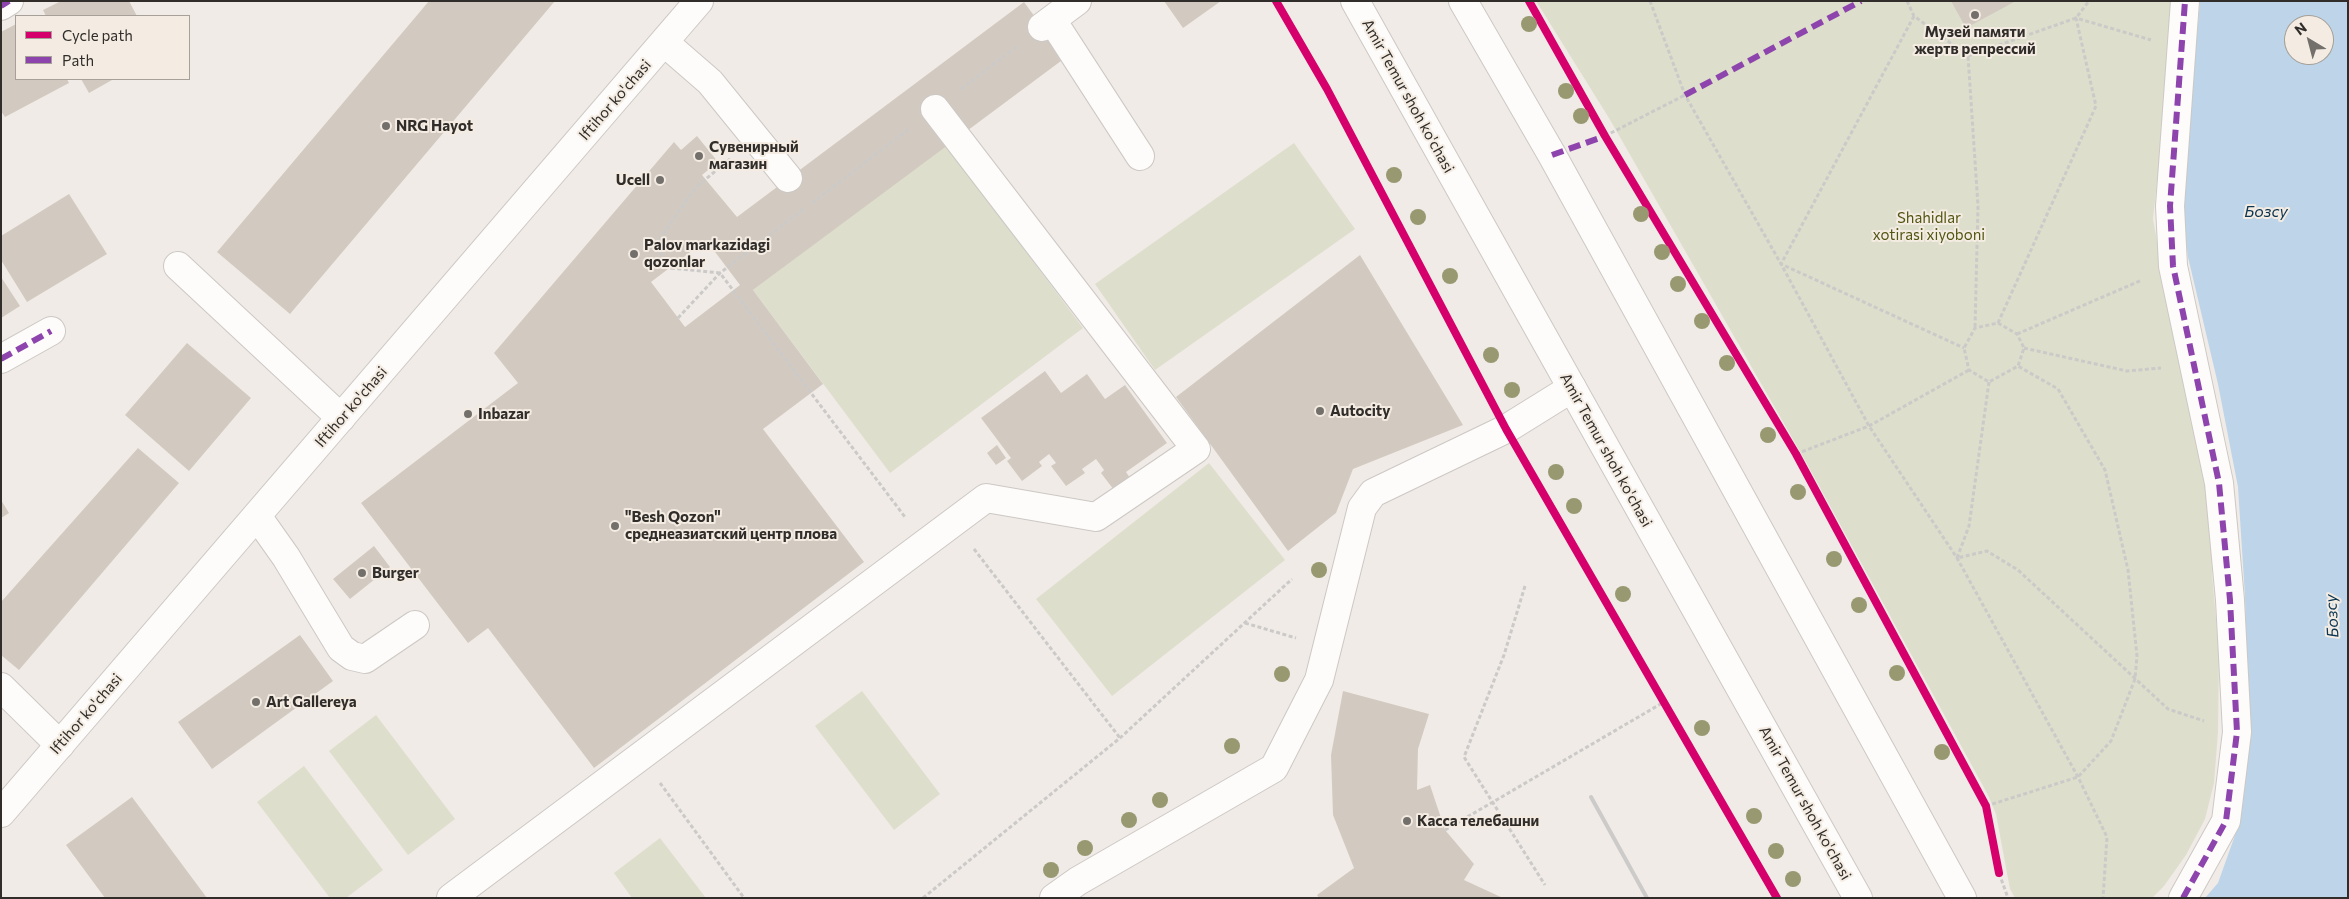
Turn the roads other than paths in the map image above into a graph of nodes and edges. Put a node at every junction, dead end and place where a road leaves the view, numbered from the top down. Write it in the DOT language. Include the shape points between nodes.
graph roads {
  1 [pos="9,1"];
  2 [pos="700,1"];
  3 [pos="1077,1"];
  4 [pos="1355,1"];
  5 [pos="1463,1"];
  6 [pos="2185,1"];
  7 [pos="1,6"];
  8 [pos="664,43"];
  9 [pos="935,108"];
  10 [pos="1140,156"];
  11 [pos="788,178"];
  12 [pos="178,266"];
  13 [pos="51,331"];
  14 [pos="1,359"];
  15 [pos="1572,388"];
  16 [pos="342,418"];
  17 [pos="257,516"];
  18 [pos="415,625"];
  19 [pos="1,687"];
  20 [pos="60,745"];
  21 [pos="1,813"];
  22 [pos="451,898"];
  23 [pos="1054,898"];
  24 [pos="1858,898"];
  25 [pos="1962,898"];
  26 [pos="2183,898"];
  1 -- 7 [label="main road"];
  2 -- 8 [label="main road, Iftihor ko'chasi"];
  3 -- 10 [label="main road" via="1047,24"];
  4 -- 15 [label="main road, Amir Temur shoh ko'chasi"];
  5 -- 25 [label="main road" via="1557,164"];
  6 -- 26 [label="main road" via="2170,206 2173,266 2219,483 2230,600 2237,732 2226,821"];
  8 -- 11 [label="main road" via="710,82"];
  8 -- 16 [label="main road, Iftihor ko'chasi"];
  9 -- 22 [label="main road" via="1196,449 1096,517 986,498"];
  12 -- 16 [label="main road"];
  13 -- 14 [label="main road"];
  15 -- 23 [label="main road" via="1506,429 1374,493 1362,508 1319,680 1274,768"];
  15 -- 24 [label="main road, Amir Temur shoh ko'chasi"];
  16 -- 17 [label="main road, Iftihor ko'chasi"];
  17 -- 18 [label="main road" via="341,648 352,656 365,658"];
  17 -- 20 [label="main road, Iftihor ko'chasi"];
  19 -- 20 [label="main road"];
  20 -- 21 [label="main road, Iftihor ko'chasi"];
}
